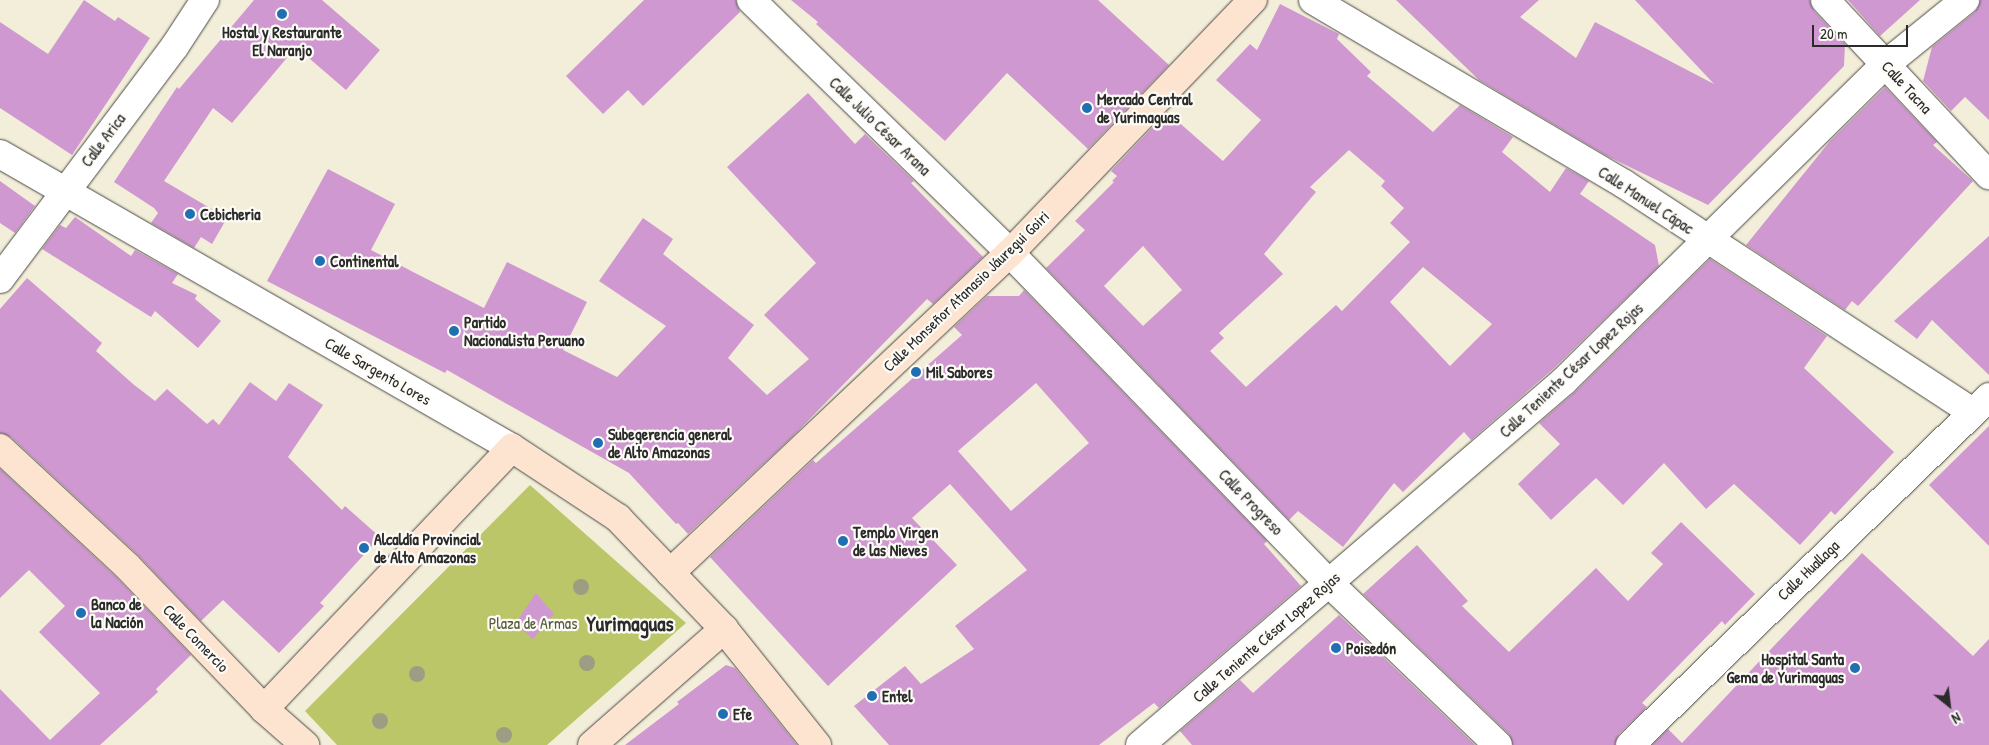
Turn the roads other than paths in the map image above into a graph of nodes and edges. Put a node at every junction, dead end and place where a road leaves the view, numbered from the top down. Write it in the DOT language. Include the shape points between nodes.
graph roads {
  1 [pos="205,0"];
  2 [pos="751,0"];
  3 [pos="1253,0"];
  4 [pos="1313,0"];
  5 [pos="1825,0"];
  6 [pos="1965,0"];
  7 [pos="1886,64"];
  8 [pos="0,154"];
  9 [pos="1989,176"];
  10 [pos="64,191"];
  11 [pos="1708,239"];
  12 [pos="1010,253"];
  13 [pos="0,278"];
  14 [pos="1980,405"];
  15 [pos="0,448"];
  16 [pos="512,448"];
  17 [pos="670,573"];
  18 [pos="1329,583"];
  19 [pos="724,629"];
  20 [pos="264,709"];
  21 [pos="305,745"];
  22 [pos="592,745"];
  23 [pos="817,745"];
  24 [pos="1140,745"];
  25 [pos="1498,745"];
  26 [pos="1630,745"];
  1 -- 10 [label="street, Calle Arica" via="175,46"];
  2 -- 12 [label="street, Calle Julio César Arana"];
  3 -- 12 [label="street, Calle Monseñor Atanasio Jáuregui Goiri"];
  4 -- 11 [label="street, Calle Manuel Cápac" via="1624,184"];
  5 -- 7 [label="street, Calle Tacna"];
  6 -- 7 [label="street, Calle Teniente César Lopez Rojas"];
  7 -- 9 [label="street, Calle Tacna"];
  7 -- 11 [label="street, Calle Teniente César Lopez Rojas"];
  8 -- 10 [label="street, Calle Sargento Lores"];
  10 -- 13 [label="street, Calle Arica"];
  10 -- 16 [label="street, Calle Sargento Lores"];
  11 -- 14 [label="street, Calle Manuel Cápac"];
  11 -- 18 [label="street, Calle Teniente César Lopez Rojas" via="1564,380"];
  12 -- 17 [label="street, Calle Monseñor Atanasio Jáuregui Goiri"];
  12 -- 18 [label="street, Calle Progreso"];
  14 -- 26 [label="street, Calle Huallaga"];
  15 -- 20 [label="street, Calle Comercio" via="127,566"];
  16 -- 17 [label="street, Calle Sargento Lores" via="618,518"];
  16 -- 20 [label="street"];
  17 -- 19 [label="street, Calle Sargento Lores"];
  18 -- 24 [label="street, Calle Teniente César Lopez Rojas"];
  18 -- 25 [label="street, Calle Progreso"];
  19 -- 22 [label="street"];
  19 -- 23 [label="street, Calle Sargento Lores"];
  20 -- 21 [label="street, Calle Comercio"];
}
